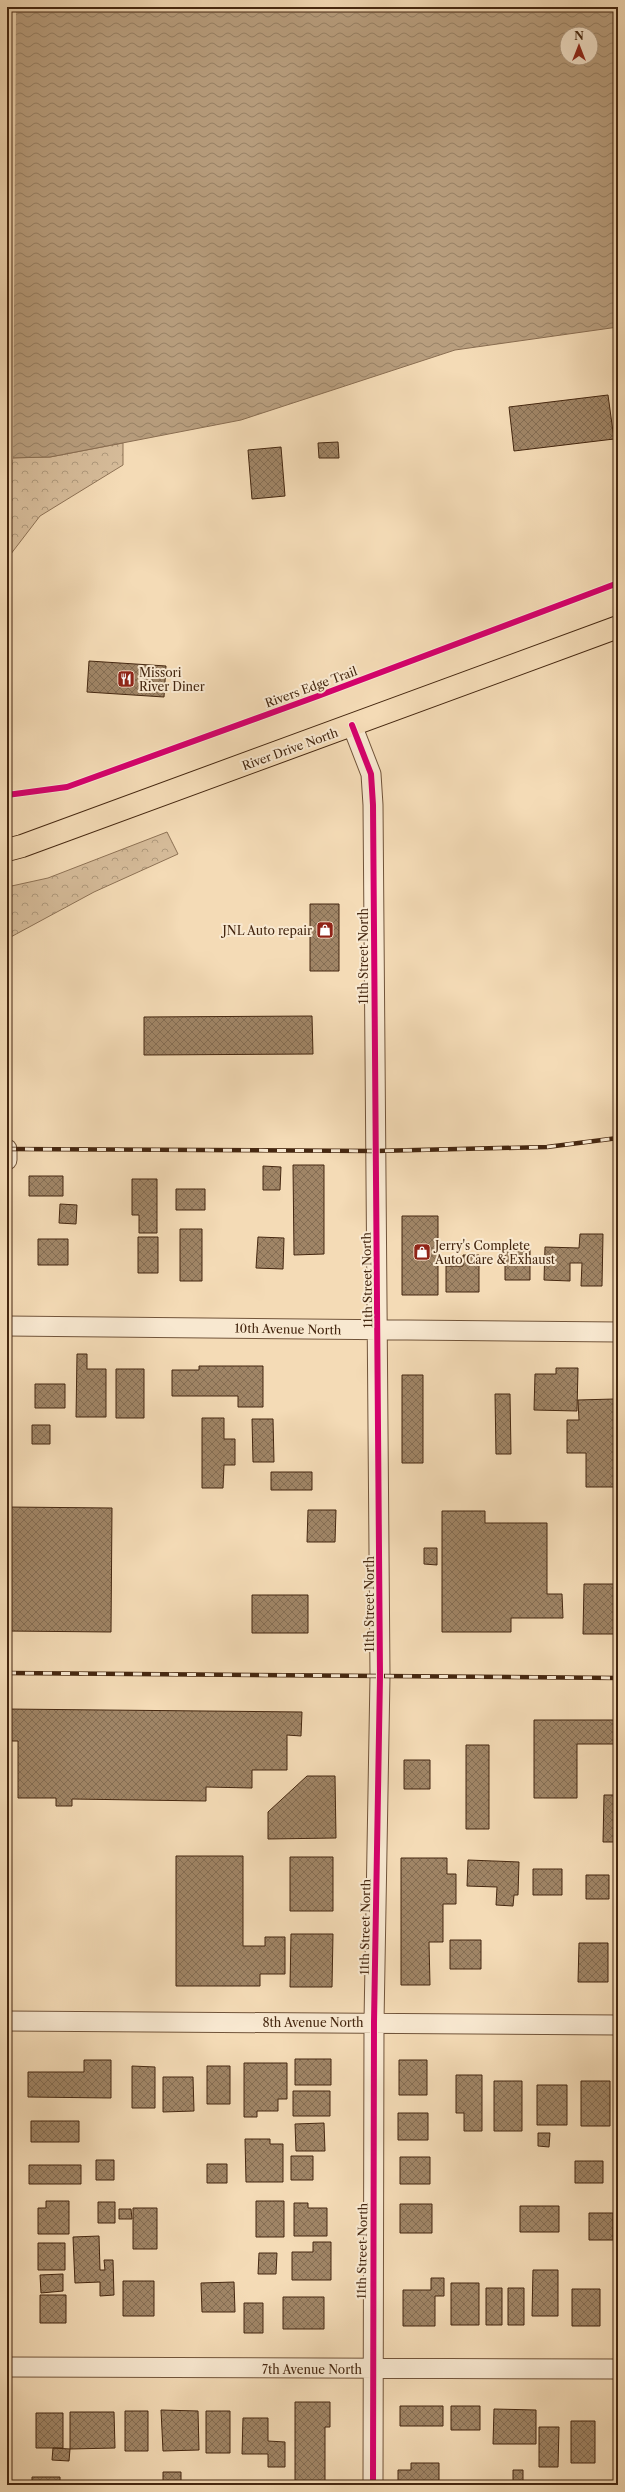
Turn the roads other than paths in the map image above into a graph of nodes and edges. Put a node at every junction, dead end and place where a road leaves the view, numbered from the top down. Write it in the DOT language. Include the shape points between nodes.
graph roads {
  1 [pos="618,627"];
  2 [pos="352,725"];
  3 [pos="7,850"];
  4 [pos="7,1149"];
  5 [pos="7,1160"];
  6 [pos="7,1326"];
  7 [pos="379,1330"];
  8 [pos="618,1332"];
  9 [pos="7,2022"];
  10 [pos="374,2022"];
  11 [pos="618,2025"];
  12 [pos="7,2367"];
  13 [pos="618,2369"];
  14 [pos="372,2370"];
  15 [pos="373,2485"];
  1 -- 2 [label="main road, River Drive North"];
  2 -- 3 [label="main road, River Drive North" via="154,799"];
  2 -- 7 [label="street, 11th Street North" via="371,774"];
  4 -- 5 [label="street"];
  6 -- 7 [label="street, 10th Avenue North"];
  7 -- 8 [label="street, 10th Avenue North"];
  7 -- 10 [label="street, 11th Street North" via="380,1676"];
  9 -- 10 [label="street, 8th Avenue North"];
  10 -- 11 [label="street, 8th Avenue North"];
  10 -- 14 [label="street, 11th Street North"];
  12 -- 14 [label="street, 7th Avenue North"];
  13 -- 14 [label="street, 7th Avenue North"];
  14 -- 15 [label="street, 11th Street North"];
}
